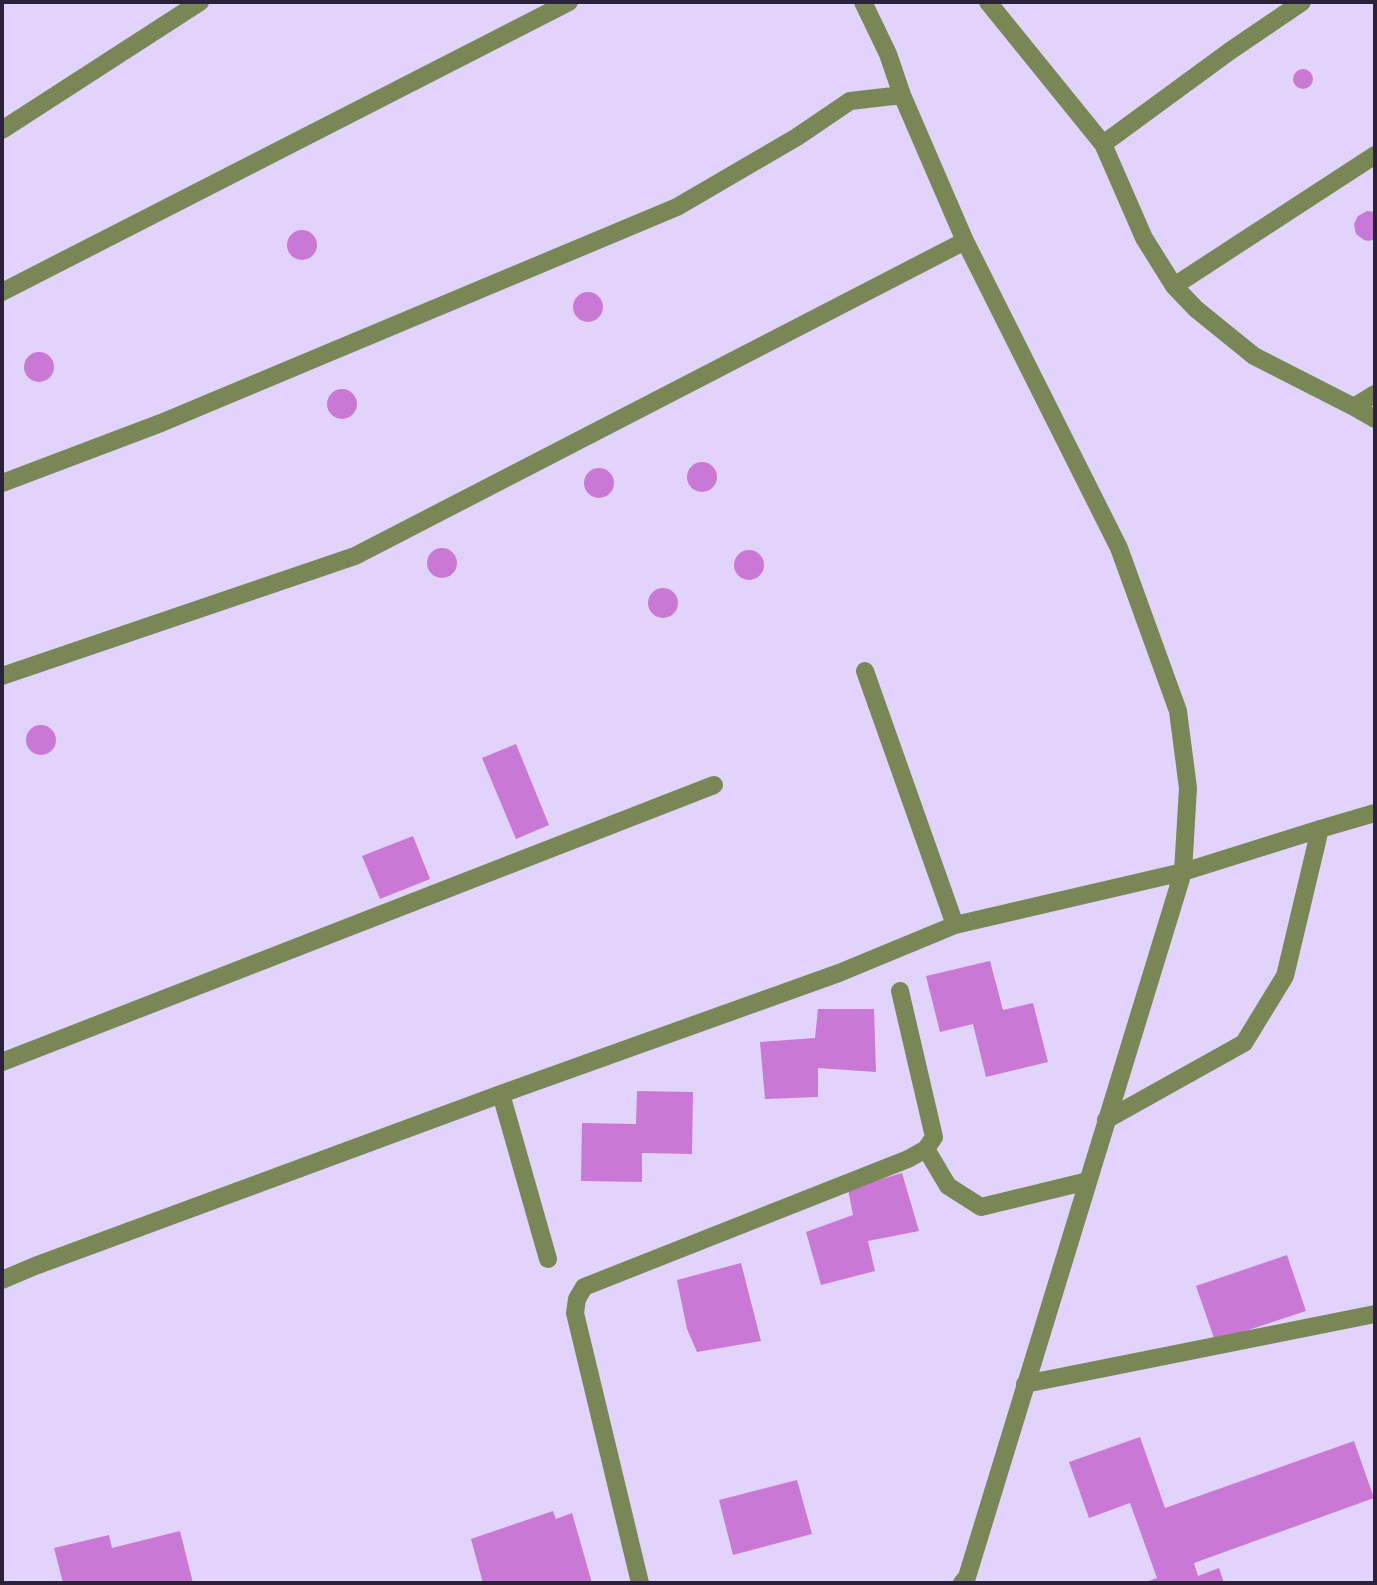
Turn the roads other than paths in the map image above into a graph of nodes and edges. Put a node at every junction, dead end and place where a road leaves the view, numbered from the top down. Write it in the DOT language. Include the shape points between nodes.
graph roads {
  1 [pos="200,2"];
  2 [pos="569,2"];
  3 [pos="863,2"];
  4 [pos="988,2"];
  5 [pos="1302,2"];
  6 [pos="902,95"];
  7 [pos="2,130"];
  8 [pos="1103,144"];
  9 [pos="1375,155"];
  10 [pos="965,241"];
  11 [pos="1174,286"];
  12 [pos="2,292"];
  13 [pos="1375,394"];
  14 [pos="1354,407"];
  15 [pos="1375,419"];
  16 [pos="2,483"];
  17 [pos="865,671"];
  18 [pos="2,676"];
  19 [pos="714,785"];
  20 [pos="1375,813"];
  21 [pos="1320,829"];
  22 [pos="1183,872"];
  23 [pos="955,925"];
  24 [pos="901,991"];
  25 [pos="2,1062"];
  26 [pos="501,1094"];
  27 [pos="1106,1120"];
  28 [pos="926,1149"];
  29 [pos="1088,1181"];
  30 [pos="548,1259"];
  31 [pos="2,1280"];
  32 [pos="1375,1314"];
  33 [pos="1026,1384"];
  34 [pos="640,1583"];
  35 [pos="962,1583"];
  1 -- 7 [label="street"];
  2 -- 12 [label="street"];
  3 -- 6 [label="street"];
  4 -- 8 [label="street"];
  5 -- 8 [label="street"];
  6 -- 10 [label="street"];
  6 -- 16 [label="street" via="850,101 677,207 162,423"];
  8 -- 11 [label="street" via="1144,238"];
  9 -- 11 [label="street"];
  10 -- 18 [label="street" via="355,556"];
  10 -- 22 [label="street" via="1119,548 1178,711 1188,788"];
  11 -- 14 [label="street" via="1254,356"];
  13 -- 14 [label="street"];
  14 -- 15 [label="street"];
  17 -- 23 [label="street"];
  19 -- 25 [label="street"];
  20 -- 21 [label="street"];
  21 -- 22 [label="street"];
  21 -- 27 [label="street" via="1285,976 1244,1043"];
  22 -- 23 [label="street"];
  22 -- 27 [label="street"];
  23 -- 26 [label="street" via="839,973"];
  24 -- 28 [label="street" via="934,1137"];
  26 -- 30 [label="street"];
  26 -- 31 [label="street"];
  27 -- 29 [label="street"];
  28 -- 29 [label="street" via="948,1186 981,1207"];
  28 -- 34 [label="street" via="584,1287 575,1313"];
  29 -- 33 [label="street"];
  32 -- 33 [label="street"];
  33 -- 35 [label="street"];
}
